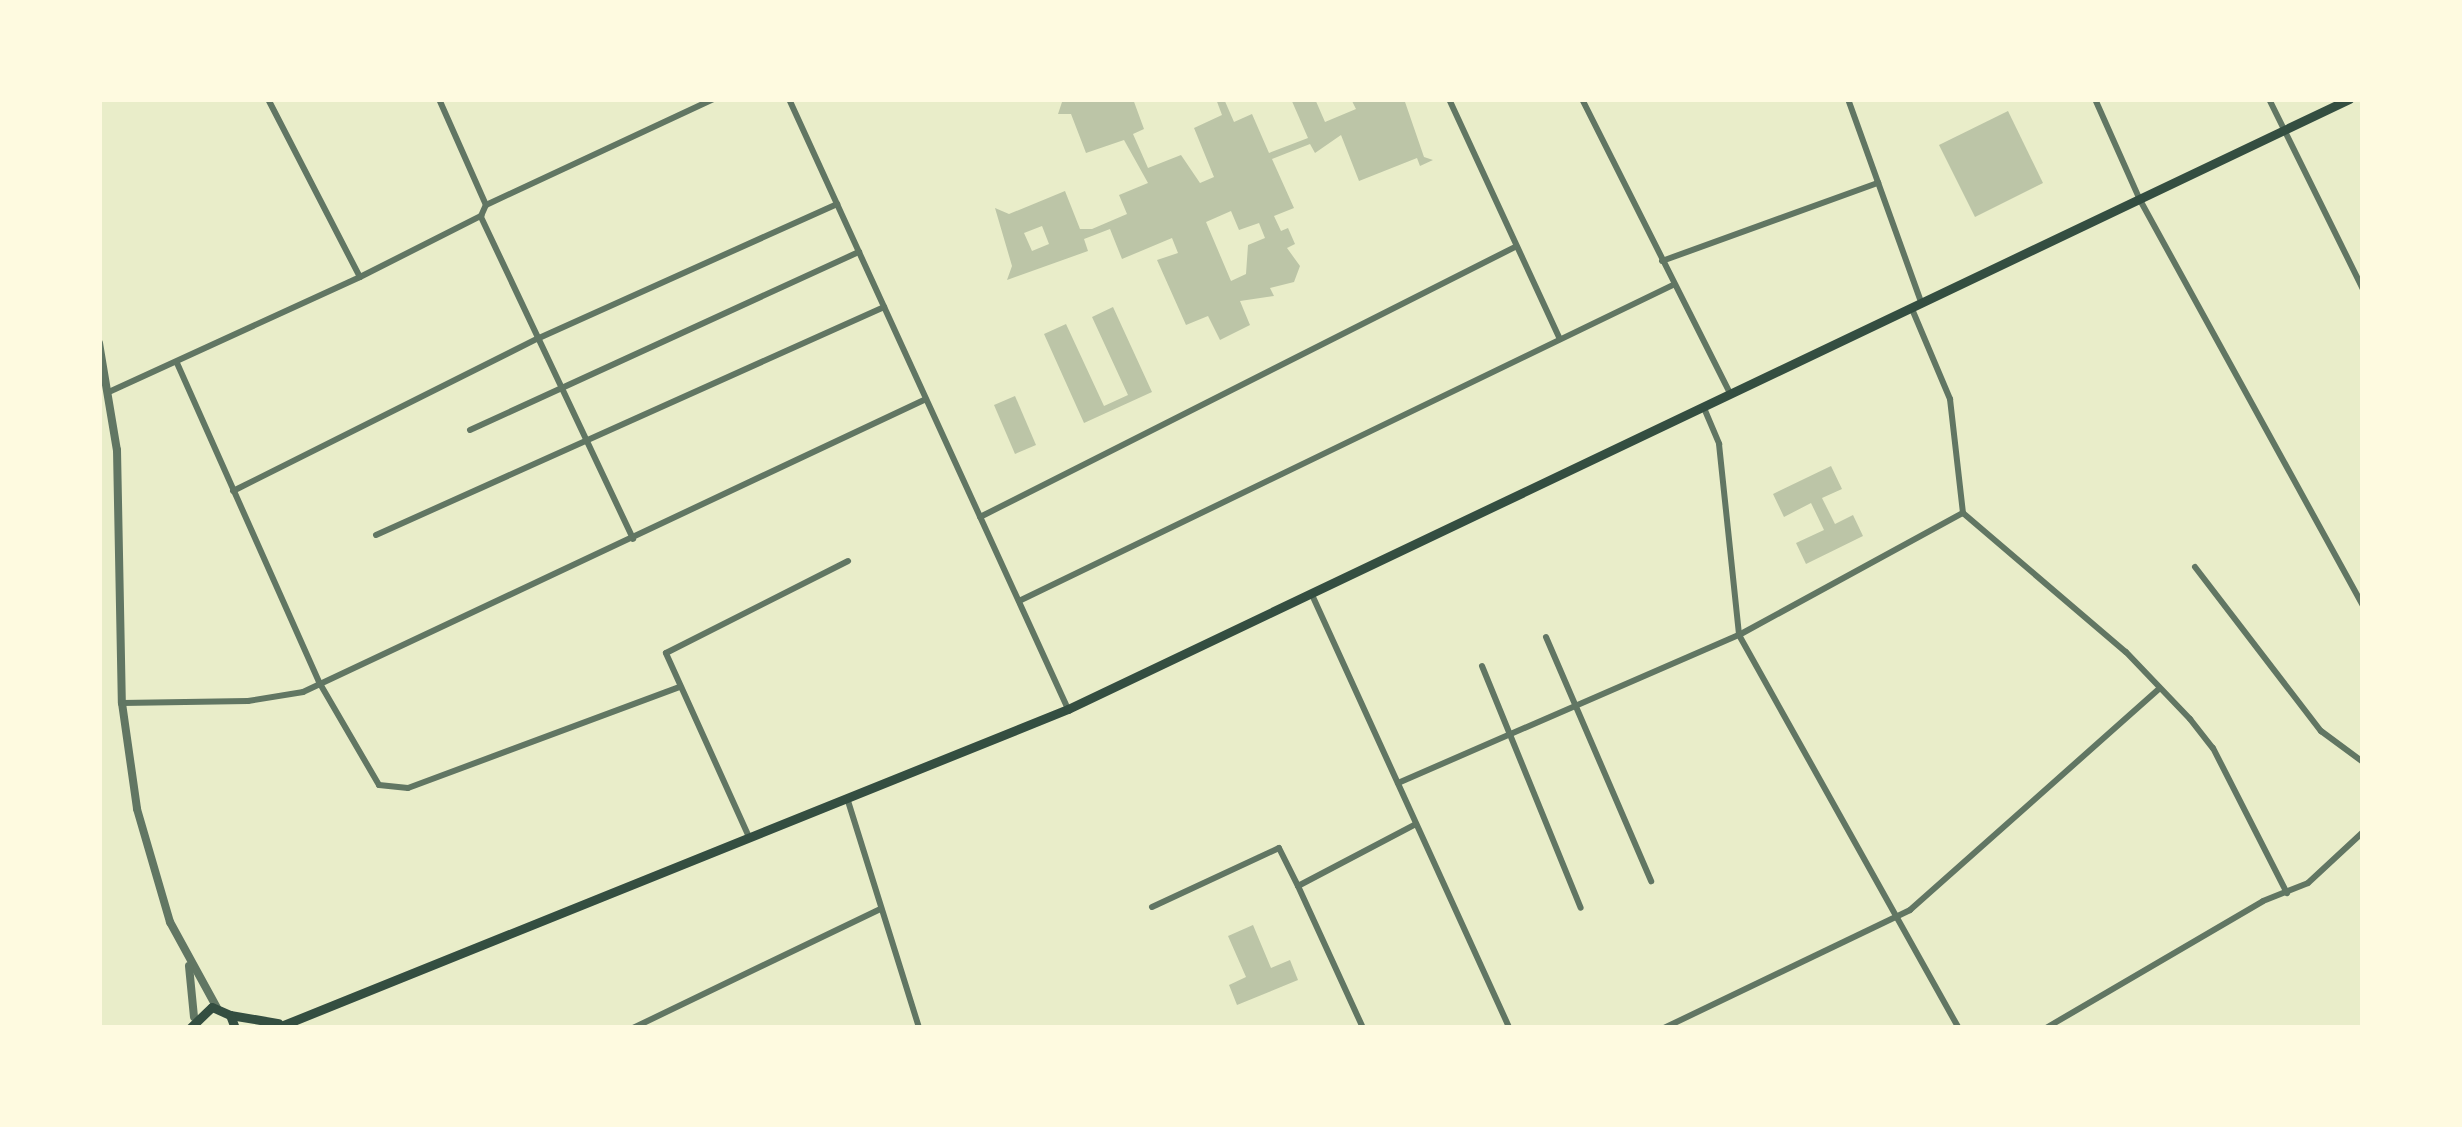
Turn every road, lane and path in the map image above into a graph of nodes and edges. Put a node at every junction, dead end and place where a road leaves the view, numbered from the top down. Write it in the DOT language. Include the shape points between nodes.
graph roads {
  1 [pos="268,99"];
  2 [pos="439,99"];
  3 [pos="713,99"];
  4 [pos="789,99"];
  5 [pos="1449,99"];
  6 [pos="1582,99"];
  7 [pos="1848,99"];
  8 [pos="2095,99"];
  9 [pos="2269,99"];
  10 [pos="2349,99"];
  11 [pos="2284,131"];
  12 [pos="1878,183"];
  13 [pos="2140,200"];
  14 [pos="837,204"];
  15 [pos="486,205"];
  16 [pos="481,216"];
  17 [pos="1515,247"];
  18 [pos="859,252"];
  19 [pos="1660,262"];
  20 [pos="360,277"];
  21 [pos="1673,285"];
  22 [pos="2363,289"];
  23 [pos="884,307"];
  24 [pos="1917,307"];
  25 [pos="539,338"];
  26 [pos="1560,339"];
  27 [pos="99,343"];
  28 [pos="177,363"];
  29 [pos="561,388"];
  30 [pos="111,391"];
  31 [pos="1731,395"];
  32 [pos="926,399"];
  33 [pos="1704,408"];
  34 [pos="470,430"];
  35 [pos="585,438"];
  36 [pos="233,491"];
  37 [pos="1963,513"];
  38 [pos="980,517"];
  39 [pos="376,536"];
  40 [pos="633,539"];
  41 [pos="848,561"];
  42 [pos="2195,567"];
  43 [pos="1312,597"];
  44 [pos="1019,601"];
  45 [pos="2363,606"];
  46 [pos="1739,634"];
  47 [pos="1546,637"];
  48 [pos="1482,666"];
  49 [pos="319,682"];
  50 [pos="680,687"];
  51 [pos="2158,689"];
  52 [pos="122,703"];
  53 [pos="1573,706"];
  54 [pos="1068,710"];
  55 [pos="1509,735"];
  56 [pos="2363,762"];
  57 [pos="1398,783"];
  58 [pos="848,801"];
  59 [pos="1417,824"];
  60 [pos="2363,832"];
  61 [pos="750,840"];
  62 [pos="1651,881"];
  63 [pos="1298,886"];
  64 [pos="2287,892"];
  65 [pos="1152,907"];
  66 [pos="1581,908"];
  67 [pos="880,909"];
  68 [pos="1889,914"];
  69 [pos="189,965"];
  70 [pos="218,1008"];
  71 [pos="230,1015"];
  72 [pos="304,1017"];
  73 [pos="289,1023"];
  74 [pos="191,1024"];
  75 [pos="235,1028"];
  76 [pos="276,1028"];
  77 [pos="310,1028"];
  78 [pos="633,1028"];
  79 [pos="919,1028"];
  80 [pos="1363,1028"];
  81 [pos="1509,1028"];
  82 [pos="1664,1028"];
  83 [pos="1959,1028"];
  84 [pos="2046,1028"];
  1 -- 20 [label="street"];
  2 -- 15 [label="street"];
  3 -- 15 [label="street"];
  4 -- 14 [label="street"];
  5 -- 17 [label="street"];
  6 -- 19 [label="street"];
  7 -- 12 [label="street"];
  8 -- 13 [label="street"];
  9 -- 11 [label="street"];
  10 -- 11 [label="main road"];
  11 -- 13 [label="main road"];
  11 -- 22 [label="street"];
  12 -- 19 [label="street"];
  12 -- 24 [label="street"];
  13 -- 24 [label="main road"];
  13 -- 45 [label="street"];
  14 -- 18 [label="street"];
  14 -- 25 [label="street"];
  15 -- 16 [label="street"];
  16 -- 20 [label="street"];
  16 -- 25 [label="street"];
  17 -- 26 [label="street"];
  17 -- 38 [label="street"];
  18 -- 23 [label="street"];
  18 -- 29 [label="street"];
  19 -- 21 [label="street"];
  20 -- 28 [label="street"];
  21 -- 26 [label="street"];
  21 -- 31 [label="street"];
  23 -- 32 [label="street"];
  23 -- 35 [label="street"];
  24 -- 31 [label="main road"];
  24 -- 37 [label="street" via="1951,398"];
  25 -- 29 [label="street"];
  25 -- 36 [label="street"];
  26 -- 44 [label="street"];
  27 -- 30 [label="street"];
  28 -- 30 [label="street"];
  28 -- 36 [label="street"];
  29 -- 34 [label="street"];
  29 -- 35 [label="street"];
  30 -- 52 [label="street"];
  31 -- 33 [label="main road"];
  32 -- 38 [label="street"];
  32 -- 40 [label="street"];
  33 -- 43 [label="main road"];
  33 -- 46 [label="street" via="1719,444"];
  35 -- 39 [label="street"];
  35 -- 40 [label="street"];
  36 -- 49 [label="street"];
  37 -- 46 [label="street"];
  37 -- 51 [label="street" via="2126,652"];
  38 -- 44 [label="street"];
  40 -- 49 [label="street"];
  41 -- 50 [label="street" via="666,653"];
  42 -- 56 [label="street" via="2320,731"];
  43 -- 54 [label="main road"];
  43 -- 57 [label="street"];
  44 -- 54 [label="street"];
  46 -- 53 [label="street"];
  46 -- 68 [label="street"];
  47 -- 53 [label="street"];
  48 -- 55 [label="street"];
  49 -- 50 [label="street" via="367,772 394,790"];
  49 -- 52 [label="street" via="272,699"];
  50 -- 61 [label="street"];
  51 -- 64 [label="street" via="2213,748"];
  51 -- 68 [label="street" via="1910,910"];
  52 -- 69 [label="street" via="136,809"];
  53 -- 55 [label="street"];
  53 -- 62 [label="street"];
  54 -- 58 [label="main road"];
  55 -- 57 [label="street"];
  55 -- 66 [label="street"];
  57 -- 59 [label="street"];
  58 -- 61 [label="main road"];
  58 -- 67 [label="street"];
  59 -- 63 [label="street"];
  59 -- 81 [label="street"];
  60 -- 64 [label="street"];
  61 -- 72 [label="main road"];
  63 -- 65 [label="street" via="1279,848"];
  63 -- 80 [label="street"];
  64 -- 84 [label="street"];
  67 -- 78 [label="street"];
  67 -- 79 [label="street"];
  68 -- 82 [label="street"];
  68 -- 83 [label="street"];
  69 -- 70 [label="street"];
  69 -- 74 [label="street"];
  70 -- 71 [label="main road"];
  70 -- 74 [label="main road"];
  71 -- 73 [label="main road"];
  71 -- 75 [label="main road"];
  72 -- 73 [label="main road"];
  72 -- 77 [label="street"];
  73 -- 76 [label="main road"];
}
